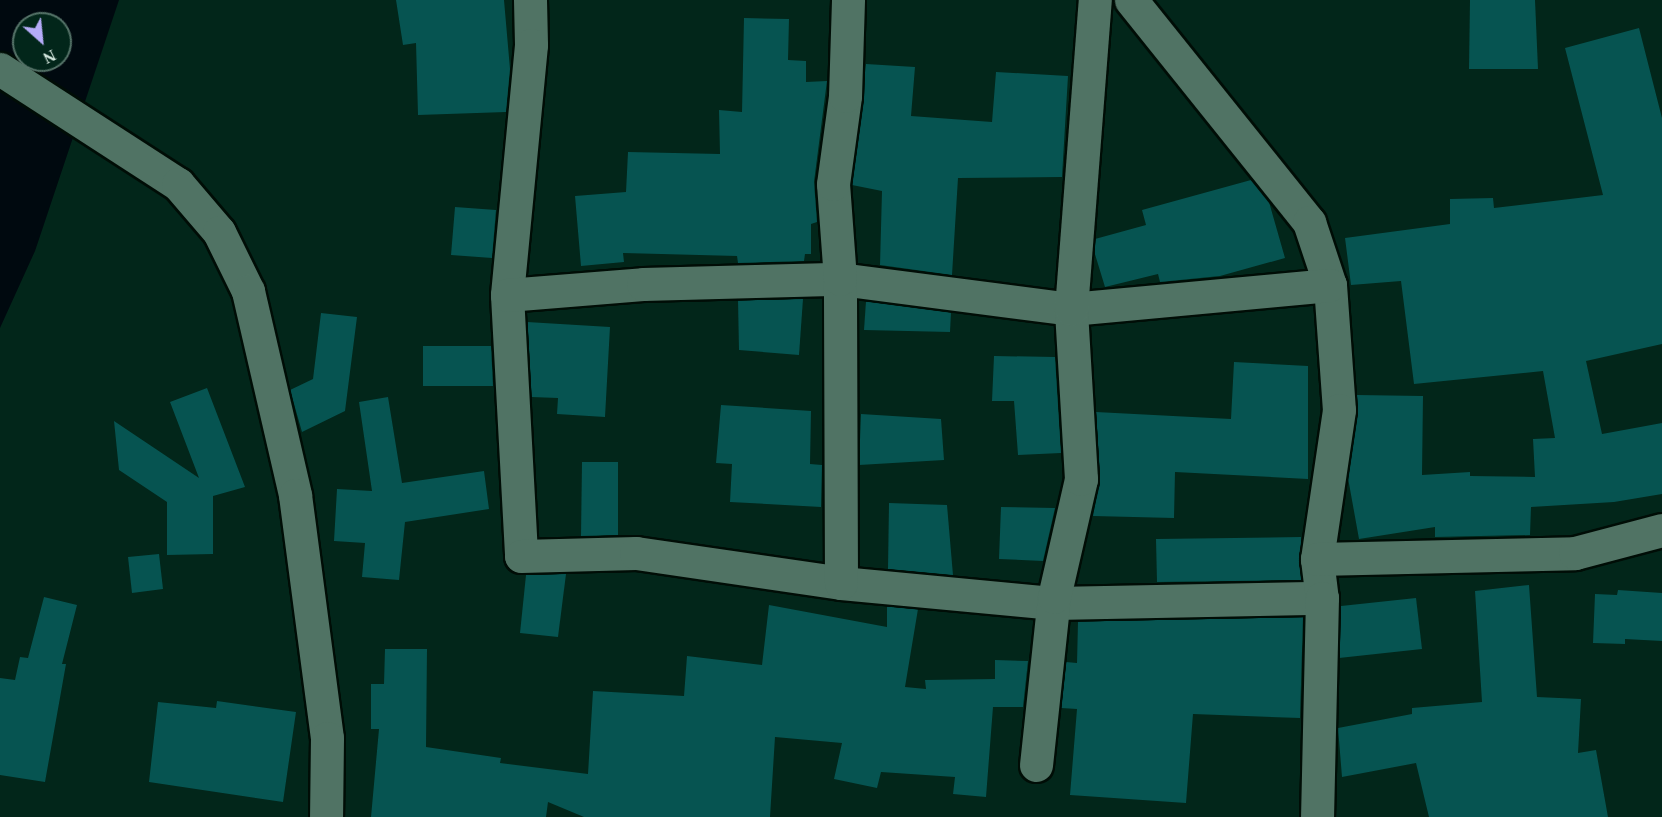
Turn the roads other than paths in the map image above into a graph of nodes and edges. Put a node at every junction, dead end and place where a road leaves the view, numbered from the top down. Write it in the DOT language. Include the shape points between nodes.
graph roads {
  1 [pos="530,0"];
  2 [pos="848,0"];
  3 [pos="1095,0"];
  4 [pos="1131,0"];
  5 [pos="0,69"];
  6 [pos="840,279"];
  7 [pos="1330,285"];
  8 [pos="507,295"];
  9 [pos="1071,309"];
  10 [pos="1662,530"];
  11 [pos="1317,559"];
  12 [pos="841,583"];
  13 [pos="1322,598"];
  14 [pos="1053,603"];
  15 [pos="1036,765"];
  16 [pos="326,817"];
  17 [pos="1317,817"];
  1 -- 8 [label="street" via="531,45"];
  2 -- 6 [label="street" via="845,96 833,184"];
  3 -- 9 [label="street"];
  4 -- 7 [label="street" via="1309,222"];
  5 -- 16 [label="street" via="178,184 219,232 248,291 295,495 327,738"];
  6 -- 8 [label="street" via="644,284"];
  6 -- 9 [label="street"];
  6 -- 12 [label="street"];
  7 -- 9 [label="street"];
  7 -- 11 [label="street" via="1339,410"];
  8 -- 12 [label="street" via="521,556 636,553"];
  9 -- 14 [label="street" via="1081,479"];
  10 -- 11 [label="street" via="1575,553"];
  11 -- 13 [label="street"];
  12 -- 14 [label="street"];
  13 -- 14 [label="street"];
  13 -- 17 [label="street"];
  14 -- 15 [label="street"];
}
